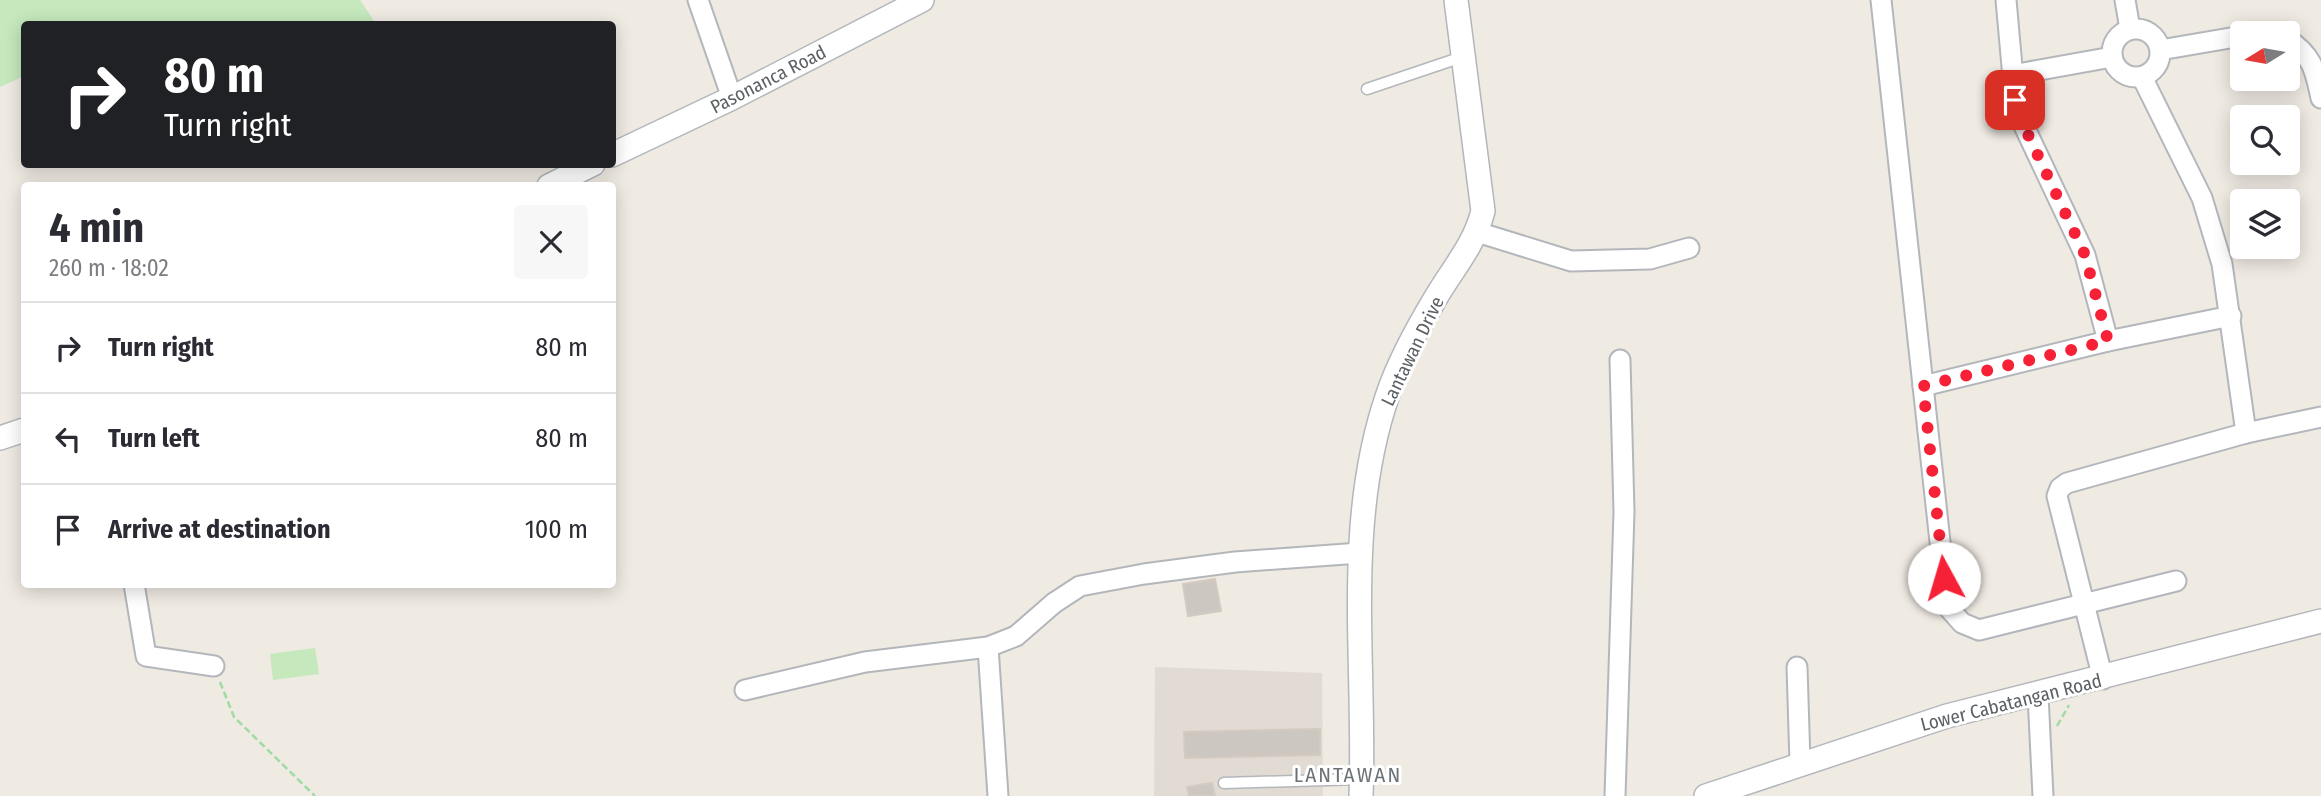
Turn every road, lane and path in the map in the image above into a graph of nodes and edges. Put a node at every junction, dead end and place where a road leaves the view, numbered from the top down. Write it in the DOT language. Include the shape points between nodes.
graph roads {
  1 [pos="698,0"];
  2 [pos="922,0"];
  3 [pos="1460,0"];
  4 [pos="1881,0"];
  5 [pos="2006,0"];
  6 [pos="2125,0"];
  7 [pos="2130,29"];
  8 [pos="2230,38"];
  9 [pos="2300,47"];
  10 [pos="2160,50"];
  11 [pos="1462,57"];
  12 [pos="2112,57"];
  13 [pos="2012,75"];
  14 [pos="2142,77"];
  15 [pos="1367,89"];
  16 [pos="732,98"];
  17 [pos="2321,98"];
  18 [pos="616,153"];
  19 [pos="585,168"];
  20 [pos="558,182"];
  21 [pos="1477,232"];
  22 [pos="1689,248"];
  23 [pos="2231,316"];
  24 [pos="2108,341"];
  25 [pos="1620,360"];
  26 [pos="1923,386"];
  27 [pos="2321,417"];
  28 [pos="21,431"];
  29 [pos="2246,433"];
  30 [pos="0,438"];
  31 [pos="1360,553"];
  32 [pos="2176,580"];
  33 [pos="135,588"];
  34 [pos="2084,604"];
  35 [pos="2321,621"];
  36 [pos="988,647"];
  37 [pos="214,666"];
  38 [pos="1797,667"];
  39 [pos="2103,679"];
  40 [pos="2069,687"];
  41 [pos="745,690"];
  42 [pos="2038,695"];
  43 [pos="2039,742"];
  44 [pos="1800,763"];
  45 [pos="1224,783"];
  46 [pos="1361,787"];
  47 [pos="1739,791"];
  48 [pos="315,796"];
  49 [pos="998,796"];
  50 [pos="1615,796"];
  51 [pos="1706,796"];
  52 [pos="2043,796"];
  1 -- 16 [label="street"];
  2 -- 16 [label="street, Pasonanca Road"];
  3 -- 11 [label="street, Lantawan Drive"];
  4 -- 26 [label="street"];
  5 -- 13 [label="street"];
  6 -- 7 [label="street"];
  7 -- 10 [label="street" via="2146,31"];
  7 -- 12 [label="street" via="2114,43"];
  8 -- 10 [label="street"];
  9 -- 17 [label="street" via="2316,74"];
  10 -- 14 [label="street" via="2154,69"];
  11 -- 15 [label="lane"];
  11 -- 21 [label="street, Lantawan Drive" via="1483,211"];
  12 -- 13 [label="street"];
  12 -- 14 [label="street" via="2119,71"];
  13 -- 24 [label="street" via="2024,126 2085,255"];
  14 -- 23 [label="street" via="2202,198 2222,264"];
  16 -- 18 [label="street, Pasonanca Road"];
  19 -- 20 [label="street"];
  21 -- 22 [label="street" via="1570,261 1650,259"];
  21 -- 31 [label="street, Lantawan Drive" via="1436,298 1389,391 1376,431 1362,506"];
  23 -- 24 [label="street"];
  23 -- 29 [label="street"];
  24 -- 26 [label="street"];
  25 -- 50 [label="street" via="1624,512"];
  26 -- 34 [label="street" via="1947,606 1962,623 1979,630"];
  27 -- 29 [label="street"];
  28 -- 30 [label="street"];
  29 -- 34 [label="street" via="2060,488 2057,496"];
  31 -- 36 [label="street" via="1235,562 1080,586 1016,636"];
  31 -- 46 [label="street, Lantawan Drive"];
  32 -- 34 [label="street"];
  33 -- 37 [label="street" via="146,656"];
  34 -- 39 [label="street"];
  35 -- 39 [label="street, Lower Cabatangan Road"];
  36 -- 41 [label="street" via="865,662"];
  36 -- 49 [label="street"];
  37 -- 48 [label="path" via="234,717"];
  38 -- 44 [label="street"];
  39 -- 40 [label="street, Lower Cabatangan Road"];
  40 -- 42 [label="street, Lower Cabatangan Road"];
  40 -- 43 [label="path" via="2066,714"];
  42 -- 43 [label="street"];
  42 -- 44 [label="street, Lower Cabatangan Road" via="1947,716"];
  43 -- 52 [label="street"];
  44 -- 47 [label="street, Lower Cabatangan Road"];
  45 -- 46 [label="lane"];
  47 -- 51 [label="street, Lower Cabatangan Road"];
}
